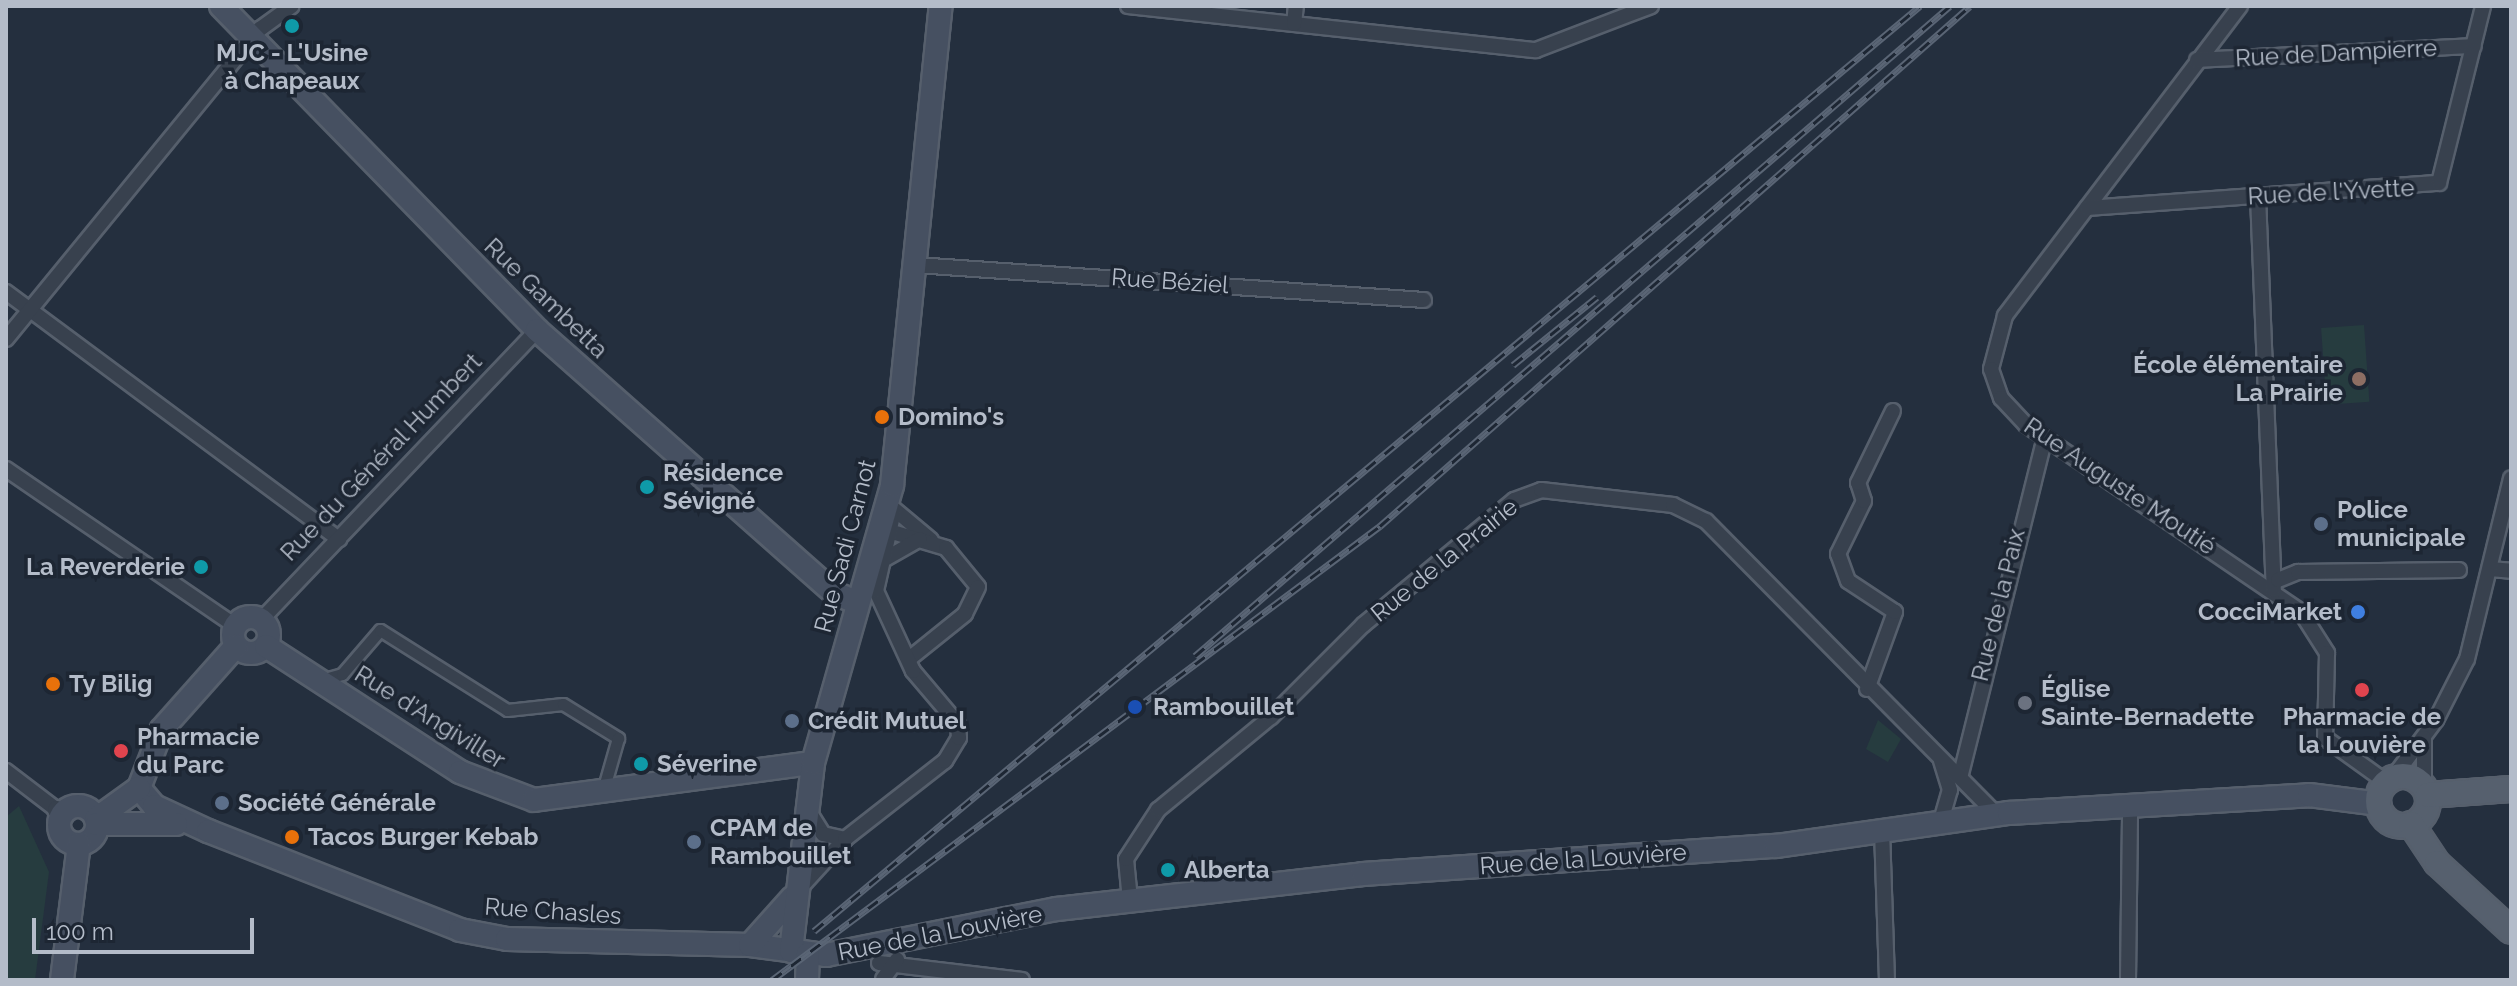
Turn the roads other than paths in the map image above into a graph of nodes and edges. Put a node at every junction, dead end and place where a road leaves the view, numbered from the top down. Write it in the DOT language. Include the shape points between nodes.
graph roads {
  1 [pos="221,6"];
  2 [pos="292,6"];
  3 [pos="941,6"];
  4 [pos="1128,6"];
  5 [pos="1296,6"];
  6 [pos="1651,6"];
  7 [pos="2240,6"];
  8 [pos="2483,6"];
  9 [pos="1294,24"];
  10 [pos="251,41"];
  11 [pos="2474,46"];
  12 [pos="2197,60"];
  13 [pos="2258,196"];
  14 [pos="2087,208"];
  15 [pos="916,265"];
  16 [pos="6,292"];
  17 [pos="1424,300"];
  18 [pos="31,307"];
  19 [pos="537,330"];
  20 [pos="6,339"];
  21 [pos="1893,411"];
  22 [pos="2045,438"];
  23 [pos="6,469"];
  24 [pos="2511,478"];
  25 [pos="892,485"];
  26 [pos="894,509"];
  27 [pos="884,530"];
  28 [pos="339,539"];
  29 [pos="927,541"];
  30 [pos="885,559"];
  31 [pos="2490,569"];
  32 [pos="2459,570"];
  33 [pos="2511,571"];
  34 [pos="2276,585"];
  35 [pos="864,593"];
  36 [pos="883,614"];
  37 [pos="262,619"];
  38 [pos="235,636"];
  39 [pos="849,637"];
  40 [pos="266,646"];
  41 [pos="909,659"];
  42 [pos="320,680"];
  43 [pos="1867,689"];
  44 [pos="2424,737"];
  45 [pos="1941,759"];
  46 [pos="813,763"];
  47 [pos="6,771"];
  48 [pos="1961,774"];
  49 [pos="139,788"];
  50 [pos="2386,788"];
  51 [pos="2511,789"];
  52 [pos="2426,791"];
  53 [pos="602,796"];
  54 [pos="806,806"];
  55 [pos="2130,807"];
  56 [pos="60,812"];
  57 [pos="1996,814"];
  58 [pos="1941,821"];
  59 [pos="96,822"];
  60 [pos="2411,824"];
  61 [pos="1882,830"];
  62 [pos="208,831"];
  63 [pos="845,839"];
  64 [pos="79,844"];
  65 [pos="2464,887"];
  66 [pos="793,897"];
  67 [pos="1130,900"];
  68 [pos="2511,913"];
  69 [pos="2511,931"];
  70 [pos="750,945"];
  71 [pos="883,950"];
  72 [pos="800,953"];
  73 [pos="897,965"];
  74 [pos="62,980"];
  75 [pos="807,980"];
  76 [pos="883,980"];
  77 [pos="1022,980"];
  78 [pos="1887,980"];
  79 [pos="2128,980"];
  1 -- 10 [label="main road, Rue Gambetta"];
  2 -- 10 [label="street"];
  3 -- 15 [label="main road, Rue Sadi Carnot"];
  4 -- 9 [label="street"];
  5 -- 9 [label="street"];
  6 -- 9 [label="street" via="1536,50"];
  7 -- 12 [label="street, Rue Auguste Moutié"];
  8 -- 11 [label="street, Rue de l'Yvette"];
  10 -- 18 [label="street"];
  10 -- 19 [label="main road, Rue Gambetta"];
  11 -- 12 [label="street, Rue de Dampierre"];
  11 -- 13 [label="street, Rue de l'Yvette" via="2439,183"];
  12 -- 14 [label="street, Rue Auguste Moutié"];
  13 -- 14 [label="street, Rue de l'Yvette"];
  13 -- 34 [label="street"];
  14 -- 22 [label="street, Rue Auguste Moutié" via="1993,341 2001,398"];
  15 -- 17 [label="street, Rue Béziel"];
  15 -- 25 [label="main road, Rue Sadi Carnot"];
  16 -- 18 [label="street"];
  18 -- 20 [label="street"];
  18 -- 28 [label="street"];
  19 -- 28 [label="street, Rue du Général Humbert"];
  19 -- 35 [label="main road, Rue Gambetta" via="834,593"];
  21 -- 43 [label="street" via="1858,483 1864,501 1838,554 1848,581 1895,612"];
  22 -- 34 [label="street, Rue Auguste Moutié"];
  22 -- 48 [label="street, Rue de la Paix"];
  23 -- 38 [label="street"];
  24 -- 31 [label="street"];
  25 -- 26 [label="street"];
  25 -- 27 [label="main road, Rue Sadi Carnot"];
  26 -- 27 [label="street"];
  26 -- 29 [label="street"];
  27 -- 29 [label="street"];
  27 -- 30 [label="street"];
  27 -- 35 [label="main road, Rue Sadi Carnot"];
  28 -- 37 [label="street, Rue du Général Humbert"];
  29 -- 30 [label="street"];
  29 -- 41 [label="street" via="978,587 965,614"];
  30 -- 35 [label="street"];
  31 -- 33 [label="street"];
  31 -- 44 [label="street" via="2467,659"];
  32 -- 34 [label="street" via="2298,572"];
  34 -- 50 [label="street, Rue Auguste Moutié" via="2325,645 2325,738"];
  35 -- 36 [label="street"];
  35 -- 39 [label="main road, Rue Sadi Carnot"];
  36 -- 39 [label="street"];
  36 -- 41 [label="street"];
  37 -- 38 [label="main road" via="250,616"];
  37 -- 40 [label="main road"];
  38 -- 40 [label="main road" via="251,653"];
  38 -- 49 [label="main road" via="162,729"];
  39 -- 46 [label="main road, Rue Sadi Carnot"];
  40 -- 42 [label="main road, Rue d'Angiviller"];
  41 -- 63 [label="street" via="958,724 956,749"];
  42 -- 53 [label="main road, Rue d'Angiviller" via="481,783 534,800"];
  42 -- 53 [label="street" via="342,674 380,630 507,710 563,704 618,738"];
  43 -- 45 [label="street, Rue de la Prairie"];
  43 -- 67 [label="street, Rue de la Prairie" via="1687,509 1541,490 1514,500 1451,552 1158,810 1126,859"];
  44 -- 50 [label="street"];
  44 -- 52 [label="street"];
  45 -- 48 [label="street, Rue de la Prairie"];
  45 -- 58 [label="street" via="1950,790"];
  46 -- 53 [label="main road, Rue d'Angiviller" via="747,767"];
  46 -- 54 [label="main road, Rue Sadi Carnot"];
  47 -- 56 [label="street"];
  48 -- 57 [label="street, Rue de la Prairie"];
  49 -- 59 [label="main road"];
  49 -- 62 [label="main road" via="154,806"];
  50 -- 52 [label="main road" via="2412,778"];
  50 -- 55 [label="main road, Rue de la Louvière"];
  50 -- 60 [label="main road" via="2390,822"];
  51 -- 52 [label="main road"];
  52 -- 60 [label="main road" via="2423,816"];
  54 -- 63 [label="street" via="823,834"];
  54 -- 66 [label="main road, Rue Sadi Carnot"];
  55 -- 57 [label="main road, Rue de la Louvière"];
  55 -- 79 [label="street"];
  56 -- 59 [label="main road" via="81,807"];
  56 -- 64 [label="main road" via="63,837"];
  57 -- 58 [label="main road, Rue de la Louvière"];
  58 -- 61 [label="main road, Rue de la Louvière"];
  59 -- 62 [label="main road" via="150,819"];
  59 -- 64 [label="main road"];
  60 -- 65 [label="main road" via="2422,846"];
  61 -- 67 [label="main road, Rue de la Louvière" via="1776,846 1363,874"];
  61 -- 78 [label="street"];
  62 -- 70 [label="main road, Rue Chasles" via="486,936"];
  63 -- 66 [label="street"];
  64 -- 74 [label="main road"];
  65 -- 68 [label="main road"];
  65 -- 69 [label="main road"];
  66 -- 70 [label="main road"];
  66 -- 72 [label="main road, Rue Sadi Carnot"];
  67 -- 71 [label="main road, Rue de la Louvière"];
  70 -- 72 [label="main road, Rue Chasles"];
  71 -- 72 [label="main road, Rue de la Louvière"];
  71 -- 73 [label="street"];
  71 -- 73 [label="street"];
  71 -- 76 [label="street"];
  72 -- 75 [label="main road, Rue Sadi Carnot"];
  73 -- 76 [label="street"];
  73 -- 77 [label="street"];
}
